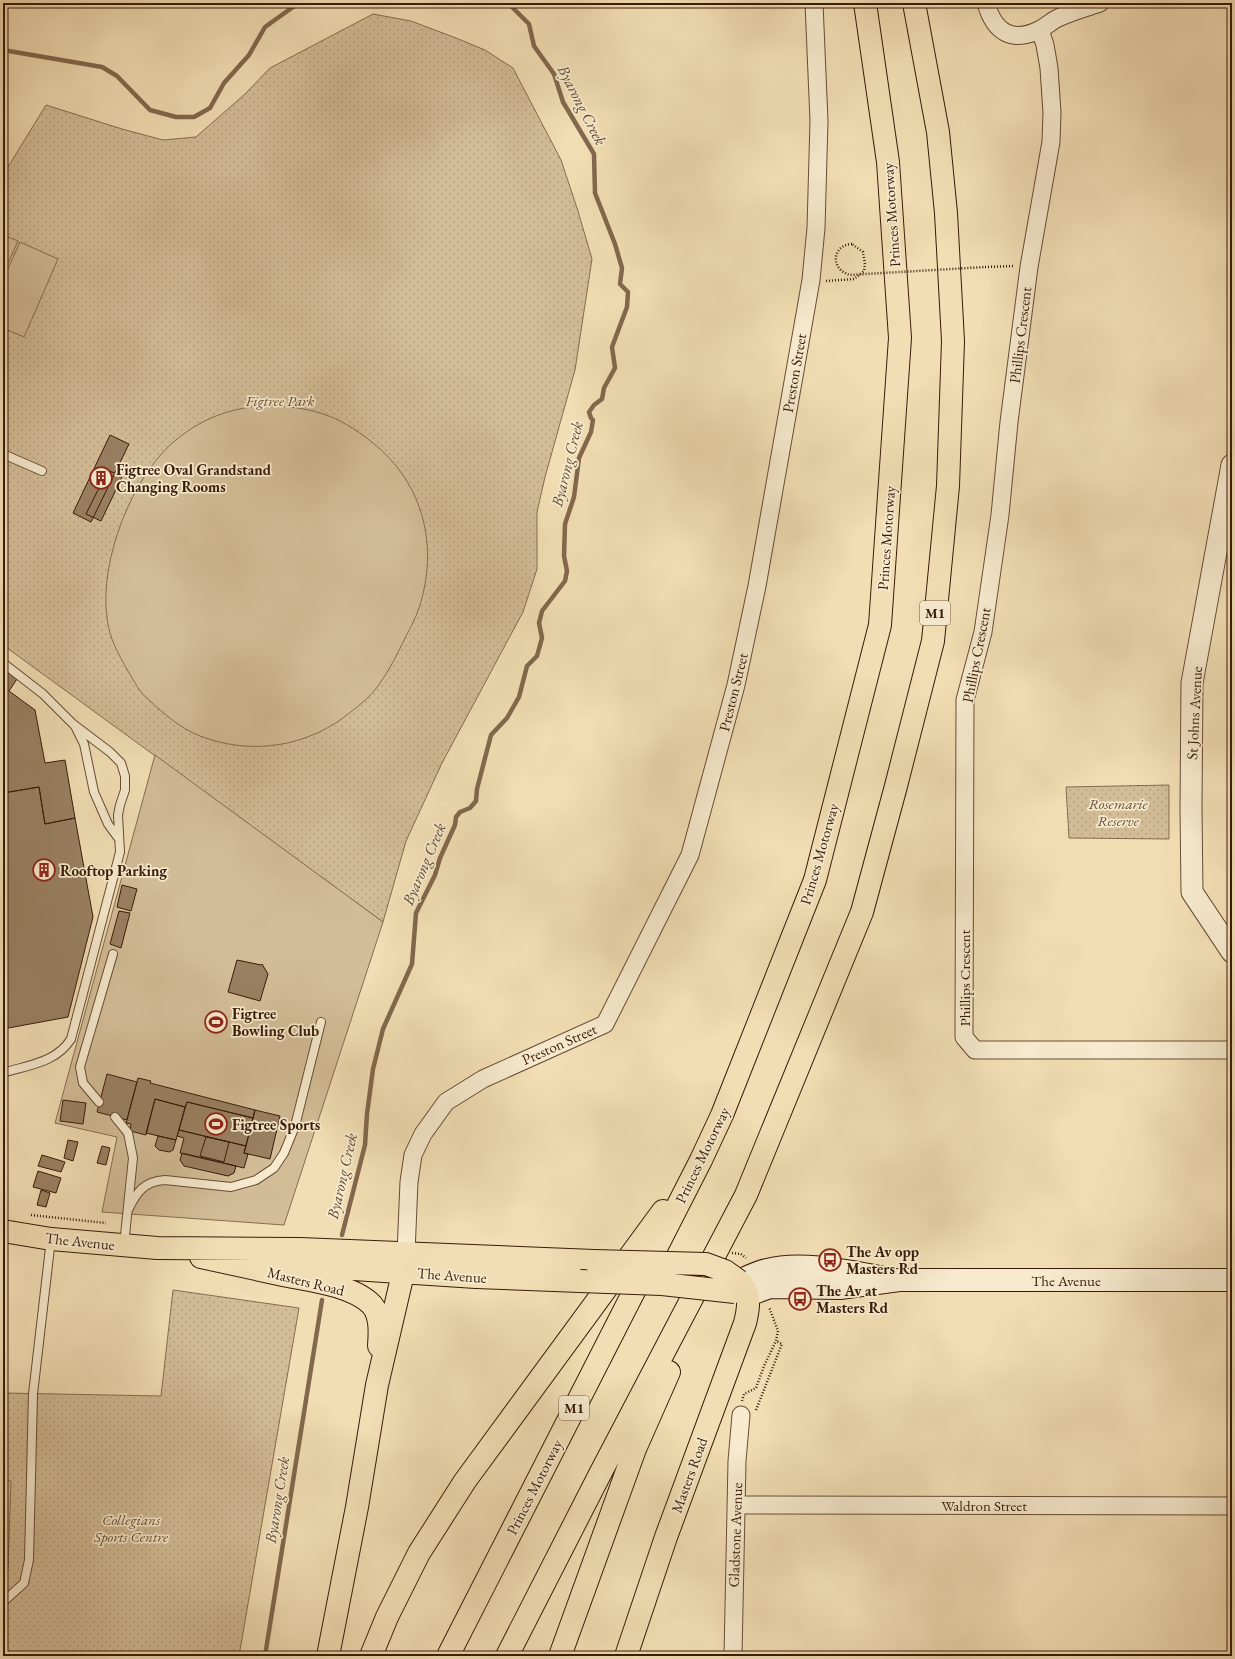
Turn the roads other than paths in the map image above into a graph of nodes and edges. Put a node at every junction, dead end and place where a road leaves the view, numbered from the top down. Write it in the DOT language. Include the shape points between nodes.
graph roads {
  1 [pos="814,3"];
  2 [pos="856,3"];
  3 [pos="865,3"];
  4 [pos="914,3"];
  5 [pos="986,3"];
  6 [pos="1100,3"];
  7 [pos="1040,30"];
  8 [pos="870,39"];
  9 [pos="3,454"];
  10 [pos="1232,465"];
  11 [pos="42,471"];
  12 [pos="3,663"];
  13 [pos="73,724"];
  14 [pos="120,842"];
  15 [pos="1232,952"];
  16 [pos="113,954"];
  17 [pos="321,1022"];
  18 [pos="1232,1050"];
  19 [pos="3,1073"];
  20 [pos="99,1102"];
  21 [pos="115,1117"];
  22 [pos="701,1160"];
  23 [pos="746,1195"];
  24 [pos="128,1210"];
  25 [pos="3,1231"];
  26 [pos="51,1239"];
  27 [pos="124,1246"];
  28 [pos="157,1248"];
  29 [pos="405,1262"];
  30 [pos="1232,1280"];
  31 [pos="740,1286"];
  32 [pos="377,1385"];
  33 [pos="748,1413"];
  34 [pos="737,1505"];
  35 [pos="1232,1506"];
  36 [pos="3,1602"];
  37 [pos="328,1656"];
  38 [pos="371,1656"];
  39 [pos="448,1656"];
  40 [pos="507,1656"];
  41 [pos="560,1656"];
  42 [pos="626,1656"];
  43 [pos="732,1656"];
  1 -- 29 [label="street, Preston Street" via="820,121 816,228 810,280 756,594 736,685 690,855 605,1024 483,1079 446,1102 422,1134 413,1155 409,1182"];
  2 -- 8 [label="main road"];
  3 -- 8 [label="main road, Princes Motorway / M1"];
  4 -- 23 [label="main road, M1" via="938,132 946,213 953,341 948,486 933,641 862,912"];
  5 -- 7 [label="street" via="994,25 1004,33 1013,36"];
  6 -- 7 [label="street" via="1057,19"];
  7 -- 18 [label="street, Phillips Crescent" via="1049,68 1051,142 1029,267 1000,515 983,632 965,700 964,1037 975,1050"];
  8 -- 22 [label="main road, Princes Motorway / M1" via="888,162 900,338 880,625 815,880 722,1115"];
  9 -- 11 [label="lane"];
  10 -- 15 [label="street, St Johns Avenue" via="1192,683 1191,808 1192,892"];
  12 -- 13 [label="lane" via="43,694"];
  13 -- 14 [label="lane" via="84,744 94,792 108,824"];
  13 -- 14 [label="lane" via="110,752 124,769 125,790 119,810"];
  14 -- 19 [label="lane" via="120,852 71,1039 51,1058"];
  16 -- 20 [label="lane" via="80,1067 86,1088"];
  17 -- 24 [label="lane" via="295,1126 284,1153 274,1168 256,1180 231,1187 155,1181 138,1192"];
  21 -- 24 [label="lane" via="128,1133 131,1143"];
  22 -- 38 [label="main road" via="465,1481 419,1553"];
  22 -- 39 [label="main road, Princes Motorway / M1"];
  23 -- 40 [label="main road, M1"];
  23 -- 41 [label="main road" via="635,1449"];
  24 -- 27 [label="lane"];
  25 -- 26 [label="main road, The Avenue"];
  26 -- 27 [label="main road, The Avenue"];
  26 -- 36 [label="lane" via="33,1394 29,1560 24,1583"];
  27 -- 28 [label="main road, The Avenue"];
  28 -- 29 [label="main road, The Avenue" via="240,1261"];
  28 -- 32 [label="main road, Masters Road" via="324,1284 359,1295 371,1304 378,1318 380,1335"];
  29 -- 31 [label="main road, The Avenue, bridge" via="580,1282"];
  29 -- 31 [label="main road, The Avenue, bridge" via="594,1261 706,1264 725,1271"];
  29 -- 32 [label="main road, Masters Road"];
  30 -- 31 [label="main road, The Avenue" via="899,1280 840,1288"];
  31 -- 42 [label="main road, Masters Road" via="748,1313 666,1537"];
  32 -- 37 [label="main road, Masters Road" via="357,1507"];
  33 -- 34 [label="street, Gladstone Avenue" via="737,1461"];
  34 -- 35 [label="street, Waldron Street"];
  34 -- 43 [label="street, Gladstone Avenue"];
}
